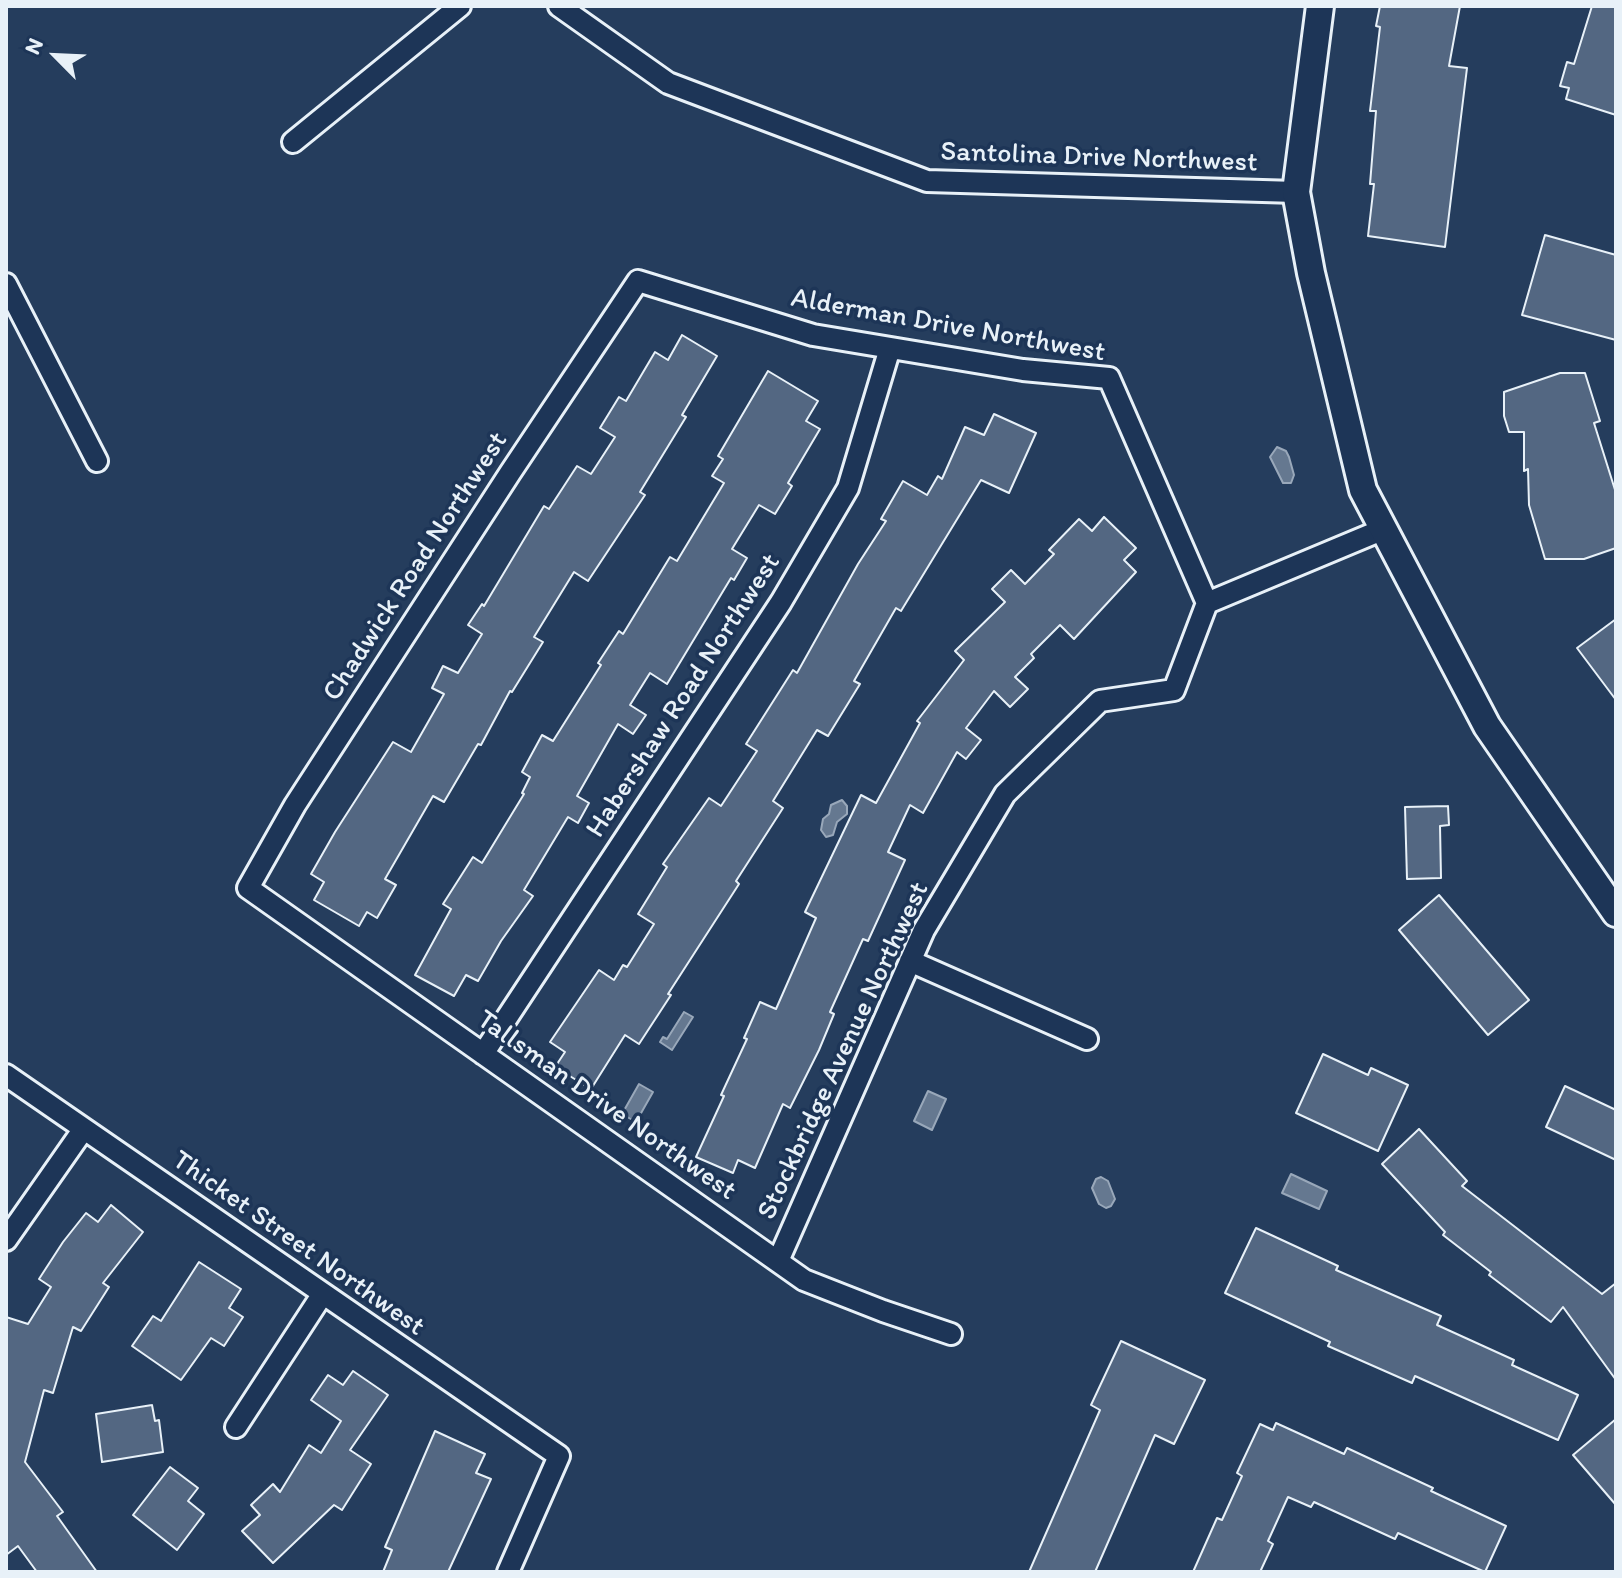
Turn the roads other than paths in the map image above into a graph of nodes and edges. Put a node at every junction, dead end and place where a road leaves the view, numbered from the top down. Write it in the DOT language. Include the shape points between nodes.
graph roads {
  1 [pos="460,6"];
  2 [pos="559,6"];
  3 [pos="1320,6"];
  4 [pos="293,142"];
  5 [pos="1296,192"];
  6 [pos="638,281"];
  7 [pos="6,284"];
  8 [pos="890,348"];
  9 [pos="97,461"];
  10 [pos="1384,529"];
  11 [pos="1207,603"];
  12 [pos="248,888"];
  13 [pos="1616,913"];
  14 [pos="910,961"];
  15 [pos="1087,1039"];
  16 [pos="483,1054"];
  17 [pos="6,1075"];
  18 [pos="83,1130"];
  19 [pos="6,1240"];
  20 [pos="778,1261"];
  21 [pos="322,1295"];
  22 [pos="951,1334"];
  23 [pos="236,1427"];
  24 [pos="508,1572"];
  1 -- 4 [label="street"];
  2 -- 5 [label="street, Santolina Drive Northwest" via="668,83 927,181"];
  3 -- 5 [label="street"];
  5 -- 10 [label="street" via="1363,490"];
  6 -- 8 [label="street, Alderman Drive Northwest" via="813,335"];
  6 -- 12 [label="street, Chadwick Road Northwest" via="295,805"];
  7 -- 9 [label="street"];
  8 -- 11 [label="street, Alderman Drive Northwest" via="1109,378"];
  8 -- 16 [label="street, Habershaw Road Northwest" via="848,488 781,602"];
  10 -- 11 [label="street"];
  10 -- 13 [label="street" via="1487,726"];
  11 -- 14 [label="street, Stockbridge Avenue Northwest" via="1174,690 1100,701 1005,794"];
  12 -- 16 [label="street, Tallsman Drive Northwest"];
  14 -- 15 [label="street"];
  14 -- 20 [label="street, Stockbridge Avenue Northwest"];
  16 -- 20 [label="street, Tallsman Drive Northwest"];
  17 -- 18 [label="street, Thicket Street Northwest"];
  18 -- 19 [label="street"];
  18 -- 21 [label="street, Thicket Street Northwest"];
  20 -- 22 [label="street, Tallsman Drive Northwest" via="804,1280"];
  21 -- 23 [label="street"];
  21 -- 24 [label="street, Thicket Street Northwest" via="559,1456"];
}
